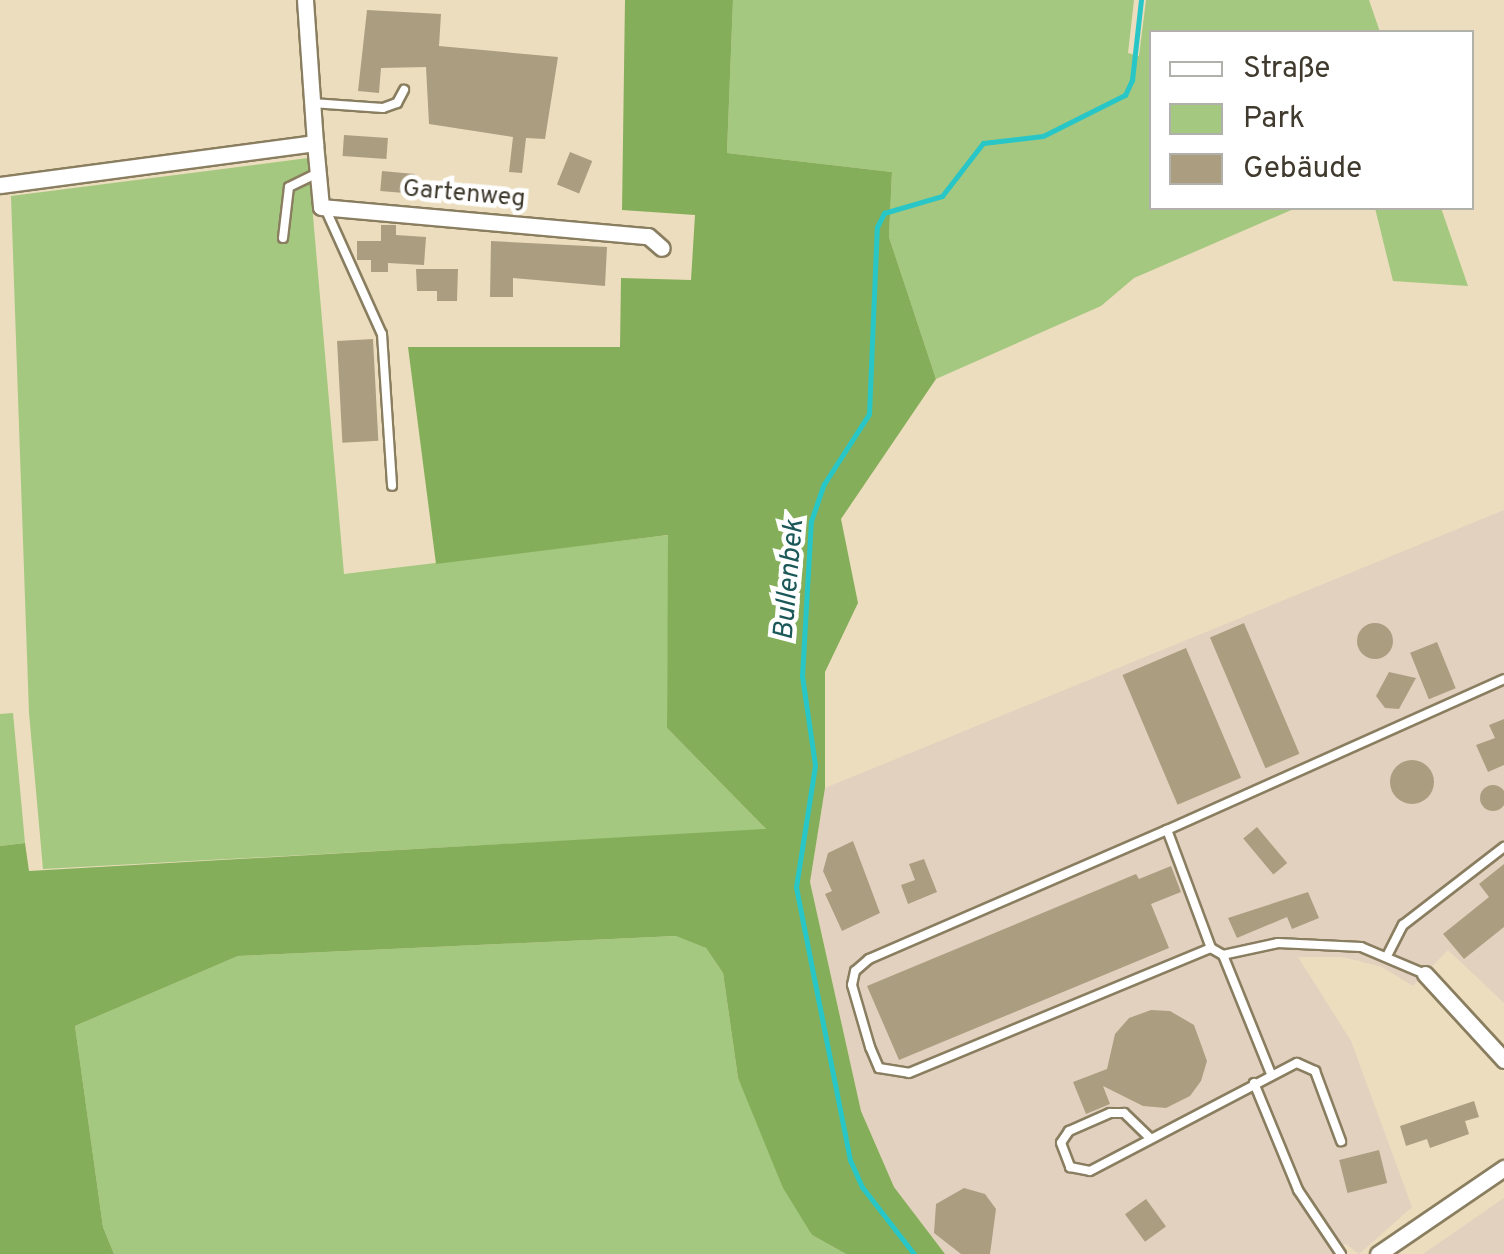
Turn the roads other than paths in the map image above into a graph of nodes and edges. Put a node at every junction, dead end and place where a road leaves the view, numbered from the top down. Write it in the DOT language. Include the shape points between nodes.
graph roads {
  1 [pos="305,0"];
  2 [pos="404,90"];
  3 [pos="312,102"];
  4 [pos="315,144"];
  5 [pos="316,174"];
  6 [pos="0,185"];
  7 [pos="325,208"];
  8 [pos="284,238"];
  9 [pos="662,248"];
  10 [pos="392,486"];
  11 [pos="1504,679"];
  12 [pos="1167,830"];
  13 [pos="1504,846"];
  14 [pos="1211,948"];
  15 [pos="1223,954"];
  16 [pos="1388,954"];
  17 [pos="1425,974"];
  18 [pos="1504,1060"];
  19 [pos="1271,1074"];
  20 [pos="1254,1083"];
  21 [pos="1150,1138"];
  22 [pos="1341,1141"];
  23 [pos="1504,1168"];
  24 [pos="1341,1254"];
  25 [pos="1378,1254"];
  1 -- 3 [label="street"];
  2 -- 3 [label="lane" via="397,103 383,108"];
  3 -- 4 [label="street"];
  4 -- 5 [label="street"];
  4 -- 6 [label="street"];
  5 -- 7 [label="street"];
  5 -- 8 [label="lane" via="290,187"];
  7 -- 9 [label="street, Gartenweg" via="648,236"];
  7 -- 10 [label="lane" via="382,334"];
  11 -- 12 [label="lane"];
  12 -- 14 [label="lane"];
  12 -- 14 [label="lane" via="868,959 854,971 852,985 870,1046 879,1068 909,1073"];
  13 -- 16 [label="lane" via="1404,925"];
  14 -- 15 [label="lane"];
  15 -- 16 [label="lane" via="1329,944"];
  15 -- 19 [label="lane"];
  16 -- 17 [label="lane"];
  17 -- 18 [label="street"];
  19 -- 20 [label="lane"];
  19 -- 22 [label="lane" via="1308,1064"];
  20 -- 21 [label="lane"];
  20 -- 24 [label="lane" via="1298,1190"];
  21 -- 21 [label="lane" via="1082,1172 1070,1167 1061,1143 1070,1131 1110,1113 1124,1113"];
  23 -- 25 [label="street"];
}
